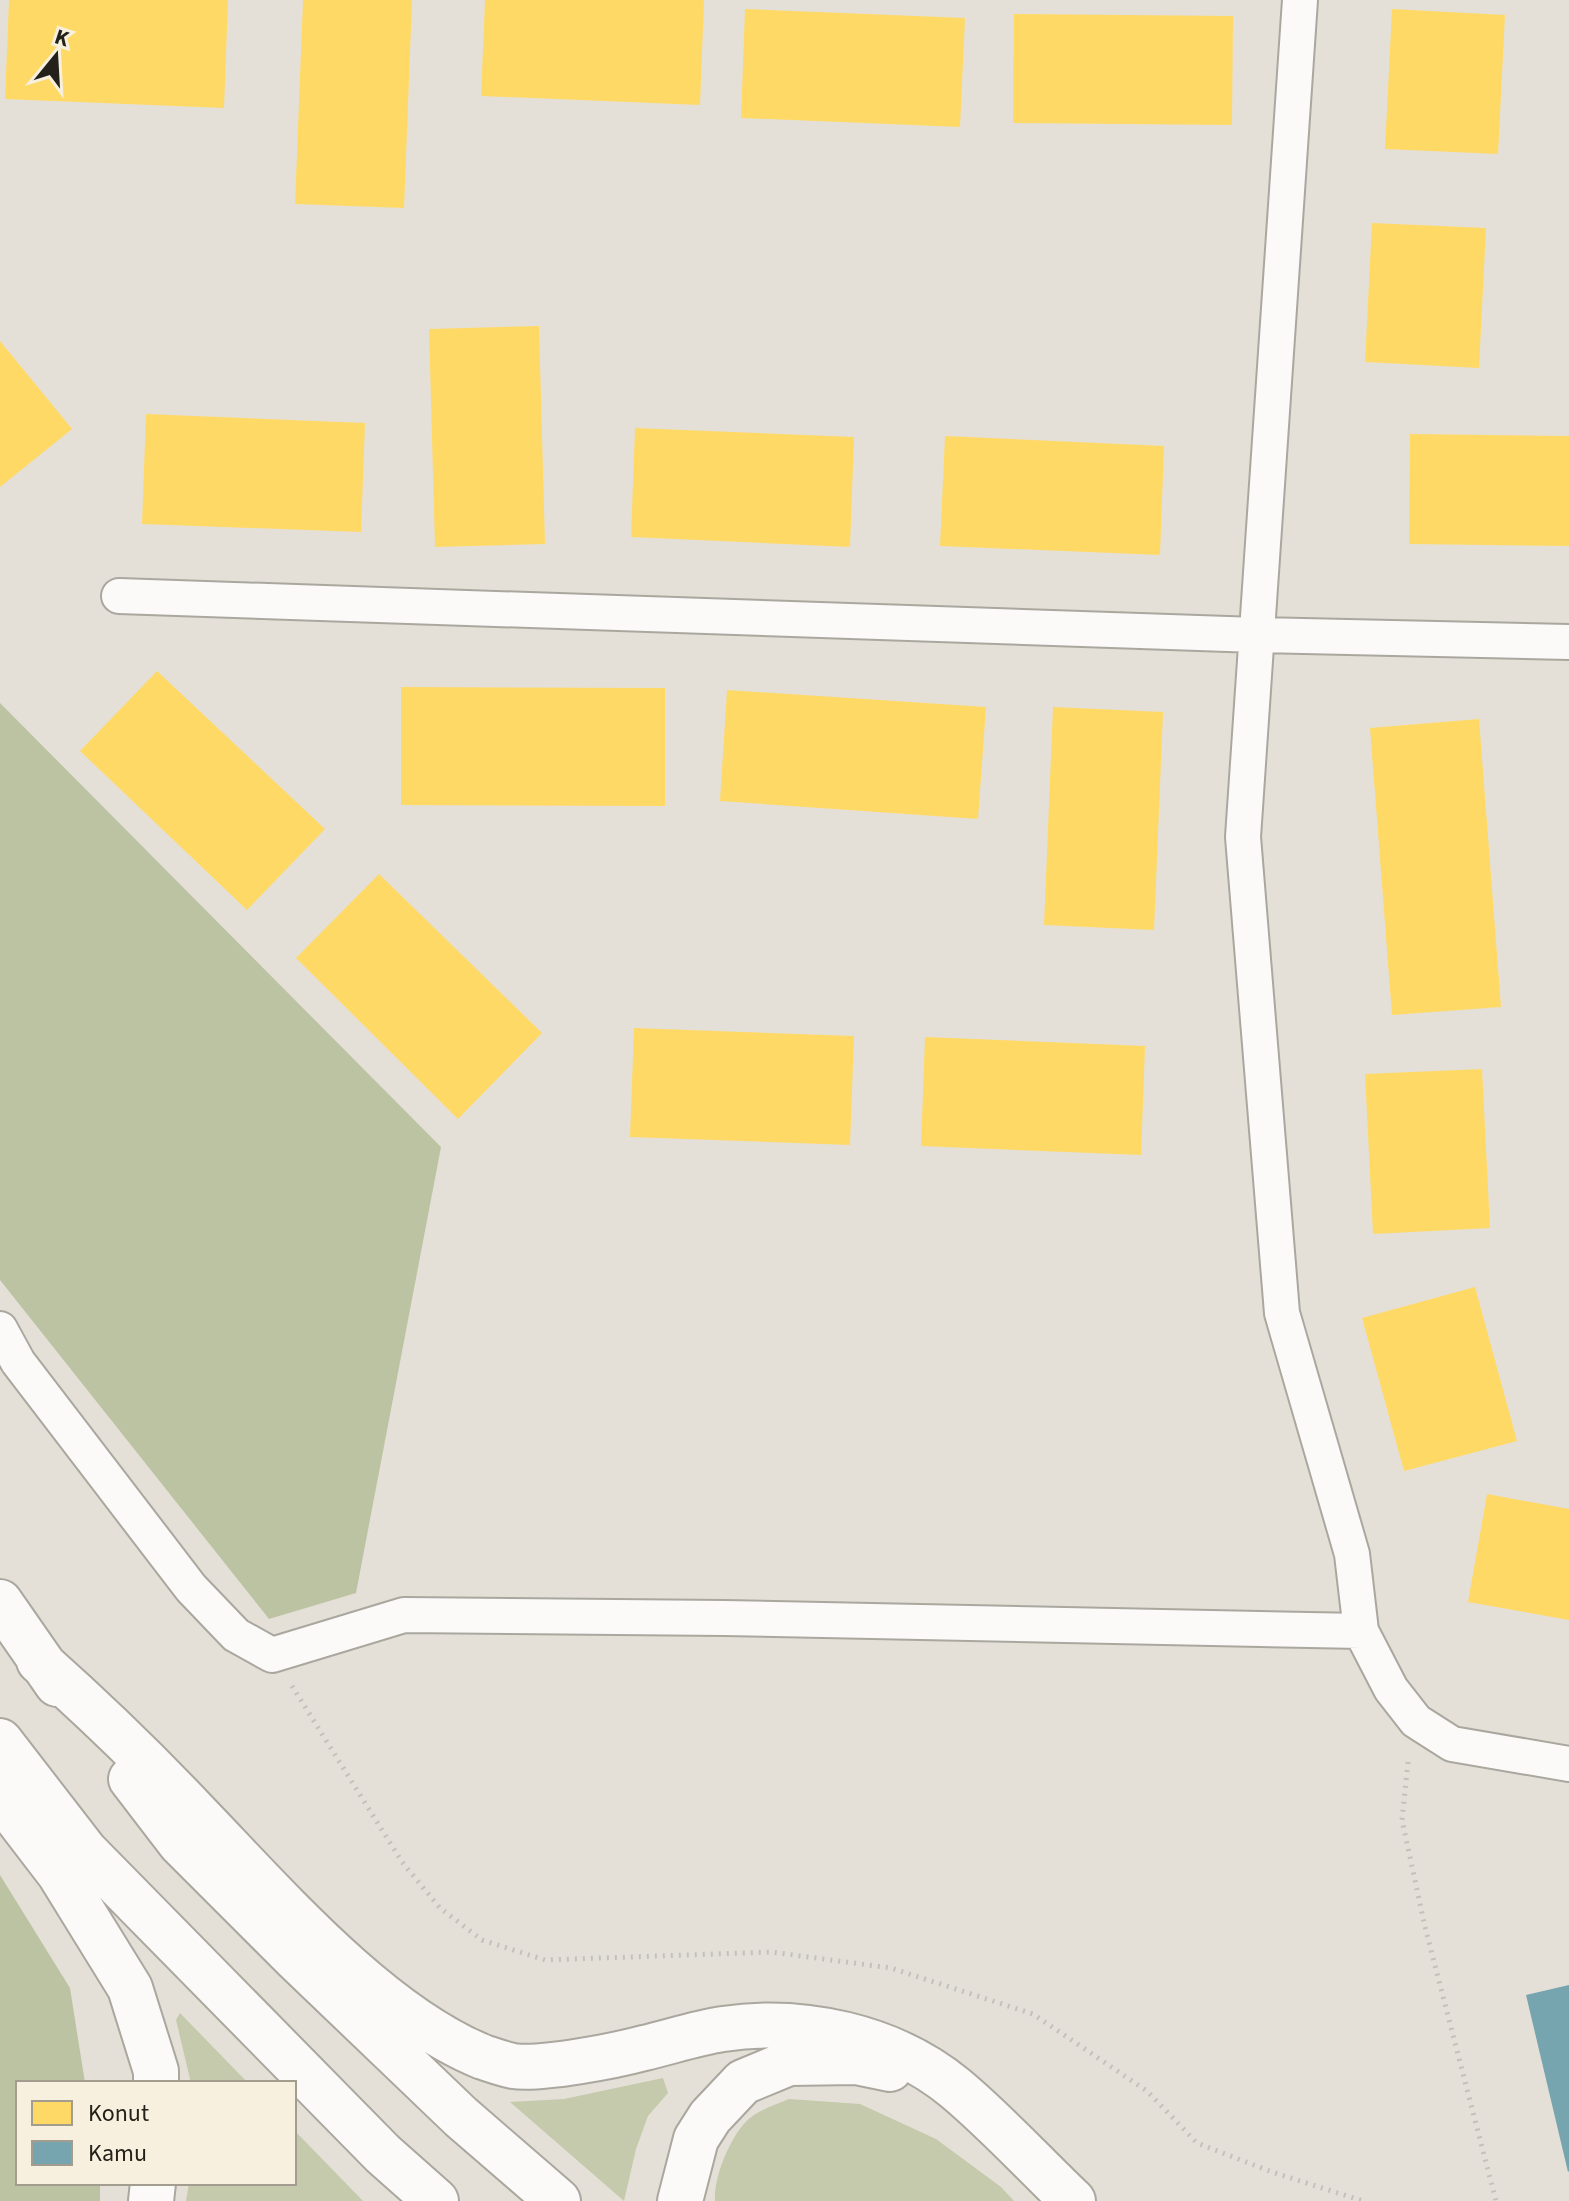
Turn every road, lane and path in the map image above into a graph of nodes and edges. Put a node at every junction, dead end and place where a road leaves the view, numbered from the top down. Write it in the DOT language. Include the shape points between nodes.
graph roads {
  1 [pos="1300,0"];
  2 [pos="119,596"];
  3 [pos="1257,635"];
  4 [pos="1569,642"];
  5 [pos="0,1329"];
  6 [pos="0,1602"];
  7 [pos="1361,1631"];
  8 [pos="272,1655"];
  9 [pos="39,1661"];
  10 [pos="1416,1721"];
  11 [pos="0,1741"];
  12 [pos="1569,1764"];
  13 [pos="0,1796"];
  14 [pos="156,2081"];
  15 [pos="953,2086"];
  16 [pos="436,2201"];
  17 [pos="558,2201"];
  18 [pos="680,2201"];
  19 [pos="1073,2201"];
  20 [pos="1363,2201"];
  21 [pos="1496,2201"];
  1 -- 3 [label="street"];
  2 -- 3 [label="street"];
  3 -- 4 [label="street"];
  3 -- 7 [label="street" via="1243,837 1282,1313 1352,1554"];
  5 -- 8 [label="street" via="18,1362 191,1588 236,1635"];
  6 -- 9 [label="highway"];
  7 -- 8 [label="street" via="404,1615"];
  7 -- 10 [label="street" via="1391,1689"];
  8 -- 20 [label="path" via="402,1862 440,1908 482,1940 545,1960 771,1952 891,1968 1033,2014 1147,2091 1197,2143"];
  9 -- 15 [label="highway" via="126,1738 261,1880 384,1996 485,2058 541,2066 626,2053 724,2029 809,2028 876,2044"];
  9 -- 17 [label="highway" via="180,1843 450,2106"];
  10 -- 12 [label="street" via="1452,1744"];
  10 -- 21 [label="path" via="1402,1820"];
  11 -- 16 [label="highway" via="85,1851 383,2154"];
  13 -- 14 [label="highway" via="59,1873 130,1988"];
  15 -- 18 [label="highway" via="856,2062 789,2063 743,2082 696,2139"];
  15 -- 19 [label="highway"];
}
